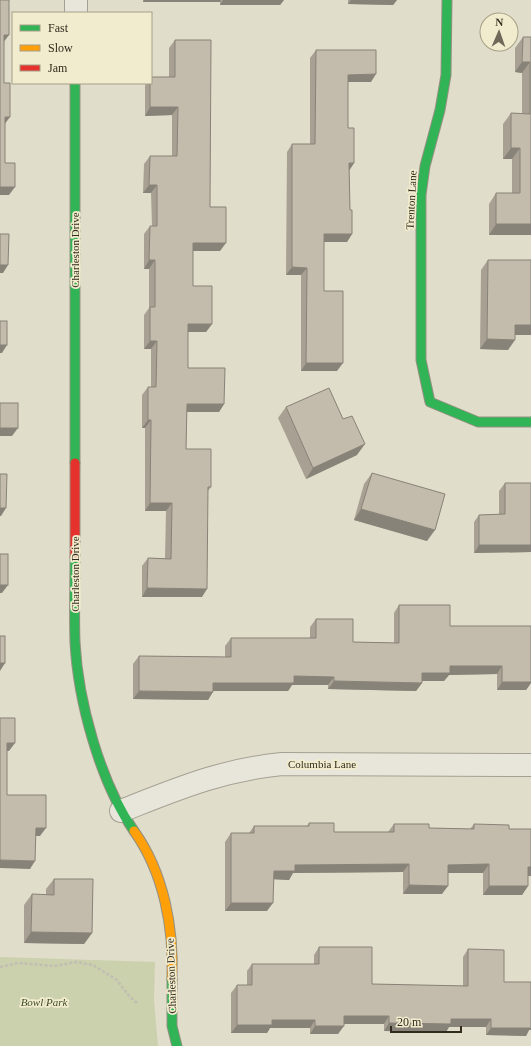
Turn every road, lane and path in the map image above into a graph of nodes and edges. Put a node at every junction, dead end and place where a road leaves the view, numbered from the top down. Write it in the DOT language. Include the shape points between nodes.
graph roads {
  1 [pos="76,0"];
  2 [pos="447,0"];
  3 [pos="76,12"];
  4 [pos="75,84"];
  5 [pos="531,422"];
  6 [pos="531,765"];
  7 [pos="121,811"];
  8 [pos="0,967"];
  9 [pos="137,1003"];
  10 [pos="177,1046"];
  1 -- 3 [label="street"];
  2 -- 5 [label="street, Trenton Lane" via="446,75 421,195 420,360 430,402 478,422"];
  4 -- 7 [label="street, Charleston Drive" via="77,676 91,734"];
  6 -- 7 [label="street, Columbia Lane" via="254,766 205,778"];
  7 -- 10 [label="street, Charleston Drive" via="156,873 167,910 172,953 172,1028"];
  8 -- 9 [label="path" via="18,963 54,966 76,962 93,965 117,980"];
}
